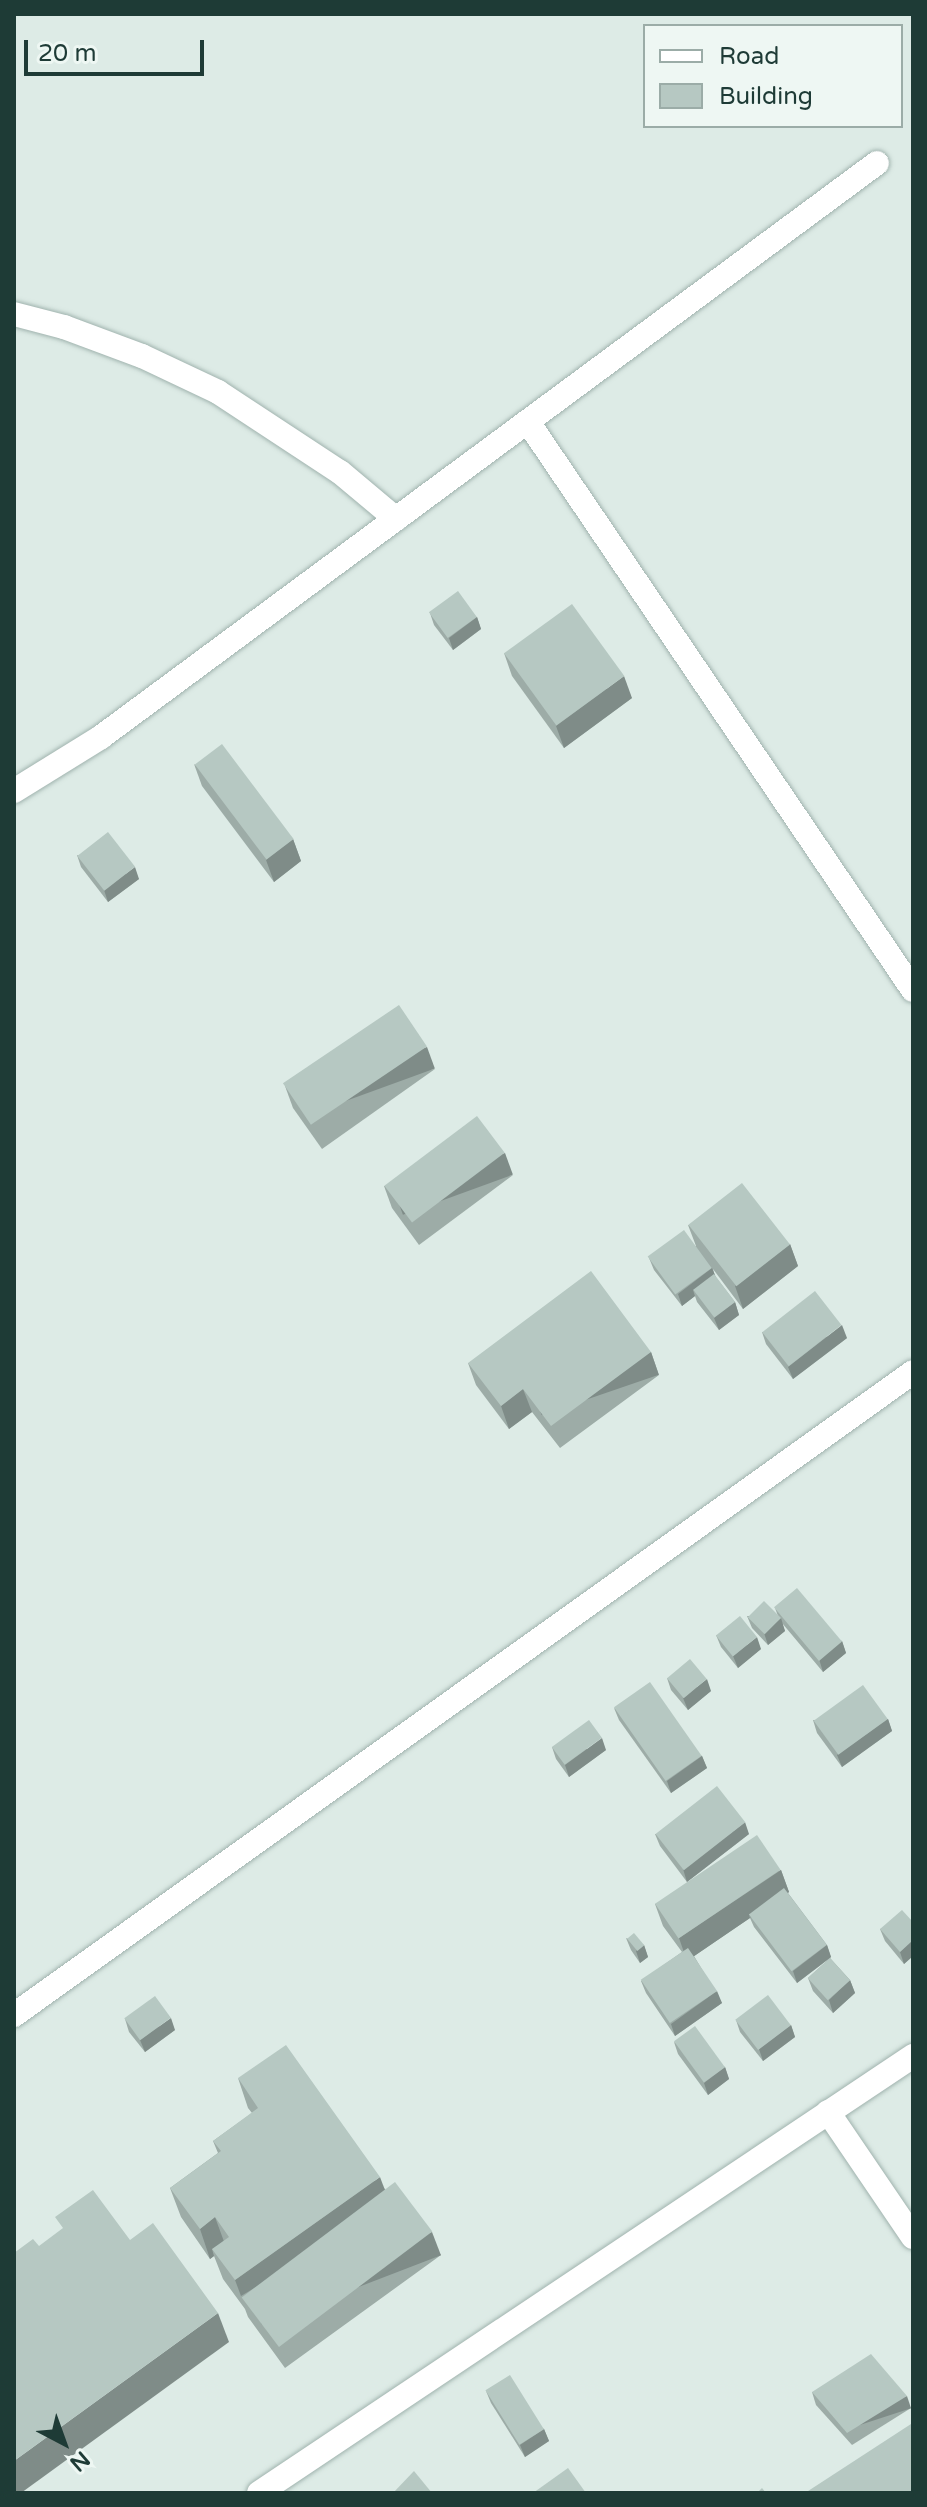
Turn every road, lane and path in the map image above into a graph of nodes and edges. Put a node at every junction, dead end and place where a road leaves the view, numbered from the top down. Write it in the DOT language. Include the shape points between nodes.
graph roads {
  1 [pos="877,163"];
  2 [pos="14,314"];
  3 [pos="528,422"];
  4 [pos="396,519"];
  5 [pos="14,791"];
  6 [pos="913,990"];
  7 [pos="913,1372"];
  8 [pos="14,2015"];
  9 [pos="913,2056"];
  10 [pos="828,2112"];
  11 [pos="913,2237"];
  12 [pos="259,2493"];
  1 -- 3 [label="street"];
  2 -- 4 [label="street" via="142,356 218,392 340,472"];
  3 -- 4 [label="street"];
  3 -- 6 [label="street"];
  4 -- 5 [label="street" via="101,737"];
  7 -- 8 [label="street"];
  9 -- 10 [label="street"];
  10 -- 11 [label="street"];
  10 -- 12 [label="street"];
}
